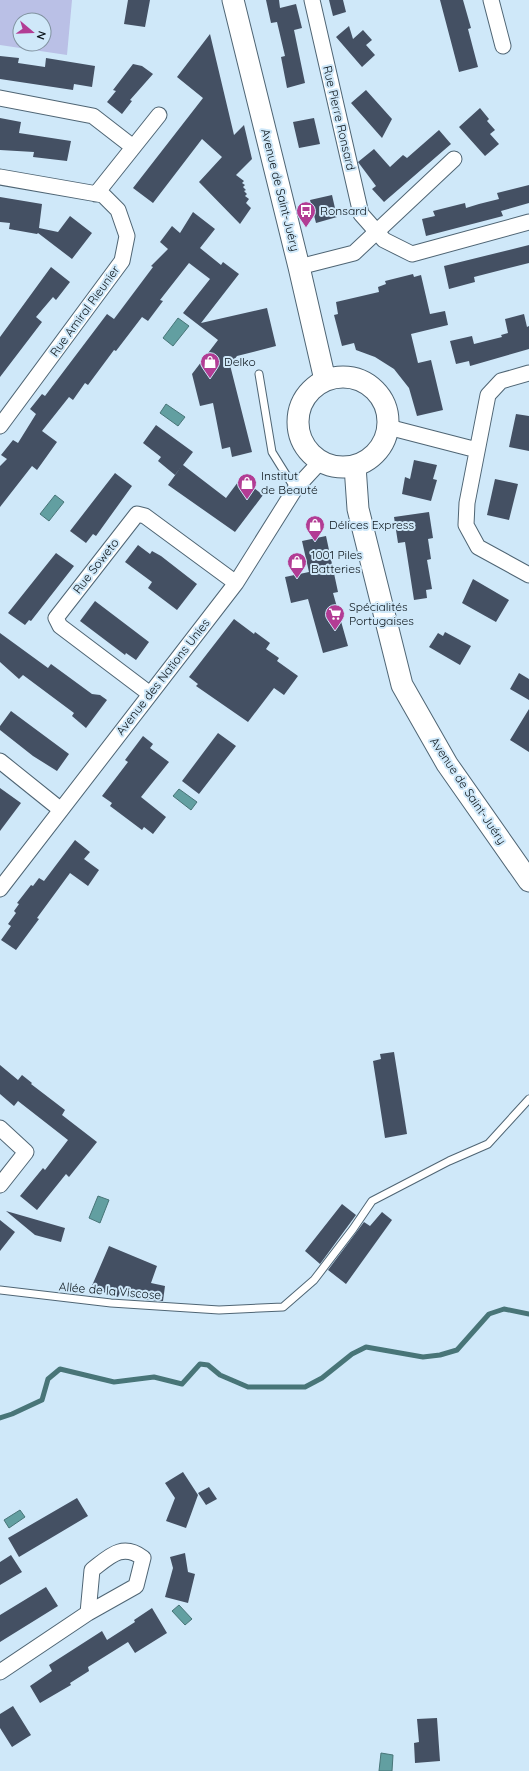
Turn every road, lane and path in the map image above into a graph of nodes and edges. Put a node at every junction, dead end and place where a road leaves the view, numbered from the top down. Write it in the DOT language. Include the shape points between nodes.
graph roads {
  1 [pos="233,0"];
  2 [pos="312,0"];
  3 [pos="490,0"];
  4 [pos="503,46"];
  5 [pos="0,98"];
  6 [pos="159,115"];
  7 [pos="133,147"];
  8 [pos="454,159"];
  9 [pos="0,177"];
  10 [pos="96,194"];
  11 [pos="529,222"];
  12 [pos="377,230"];
  13 [pos="299,267"];
  14 [pos="259,374"];
  15 [pos="529,374"];
  16 [pos="325,380"];
  17 [pos="0,426"];
  18 [pos="388,427"];
  19 [pos="477,450"];
  20 [pos="320,462"];
  21 [pos="355,466"];
  22 [pos="295,489"];
  23 [pos="529,575"];
  24 [pos="236,583"];
  25 [pos="150,694"];
  26 [pos="0,761"];
  27 [pos="61,810"];
  28 [pos="529,881"];
  29 [pos="0,889"];
  30 [pos="529,1099"];
  31 [pos="0,1128"];
  32 [pos="0,1185"];
  33 [pos="0,1290"];
  34 [pos="88,1613"];
  35 [pos="0,1672"];
  1 -- 13 [label="main road, Avenue de Saint-Juéry"];
  2 -- 12 [label="street, Rue Pierre Ronsard" via="361,214"];
  3 -- 4 [label="street"];
  5 -- 7 [label="street" via="93,116"];
  6 -- 7 [label="street"];
  7 -- 10 [label="street"];
  8 -- 12 [label="street"];
  9 -- 10 [label="street, Rue Amiral Rieunier"];
  10 -- 17 [label="street, Rue Amiral Rieunier" via="103,195 118,210 127,236 122,261"];
  11 -- 12 [label="street, Rue Pierre Ronsard" via="412,254 384,240"];
  12 -- 13 [label="street" via="354,253"];
  13 -- 16 [label="main road, Avenue de Saint-Juéry"];
  14 -- 22 [label="lane" via="272,452"];
  15 -- 19 [label="street" via="501,381 488,395"];
  16 -- 18 [label="main road" via="340,376 356,378 370,385 381,397 387,411"];
  16 -- 20 [label="main road" via="313,387 304,398 298,412 297,427 301,441 309,453"];
  18 -- 19 [label="street"];
  18 -- 21 [label="main road" via="378,451 368,460"];
  19 -- 23 [label="street" via="467,503 466,525 478,547"];
  20 -- 21 [label="main road" via="337,467"];
  20 -- 22 [label="street, Avenue des Nations Unies"];
  21 -- 28 [label="main road, Avenue de Saint-Juéry" via="358,509 402,685 447,764"];
  22 -- 24 [label="street, Avenue des Nations Unies"];
  24 -- 25 [label="street, Avenue des Nations Unies"];
  24 -- 25 [label="street, Rue Soweto" via="145,516 137,514 56,618 60,626"];
  25 -- 27 [label="street, Avenue des Nations Unies"];
  26 -- 27 [label="street"];
  27 -- 29 [label="street, Avenue des Nations Unies"];
  30 -- 33 [label="lane, Allée de la Viscose" via="488,1144 372,1201 314,1280 282,1307 219,1310 111,1304"];
  31 -- 32 [label="street" via="26,1152"];
  34 -- 35 [label="street"];
}
